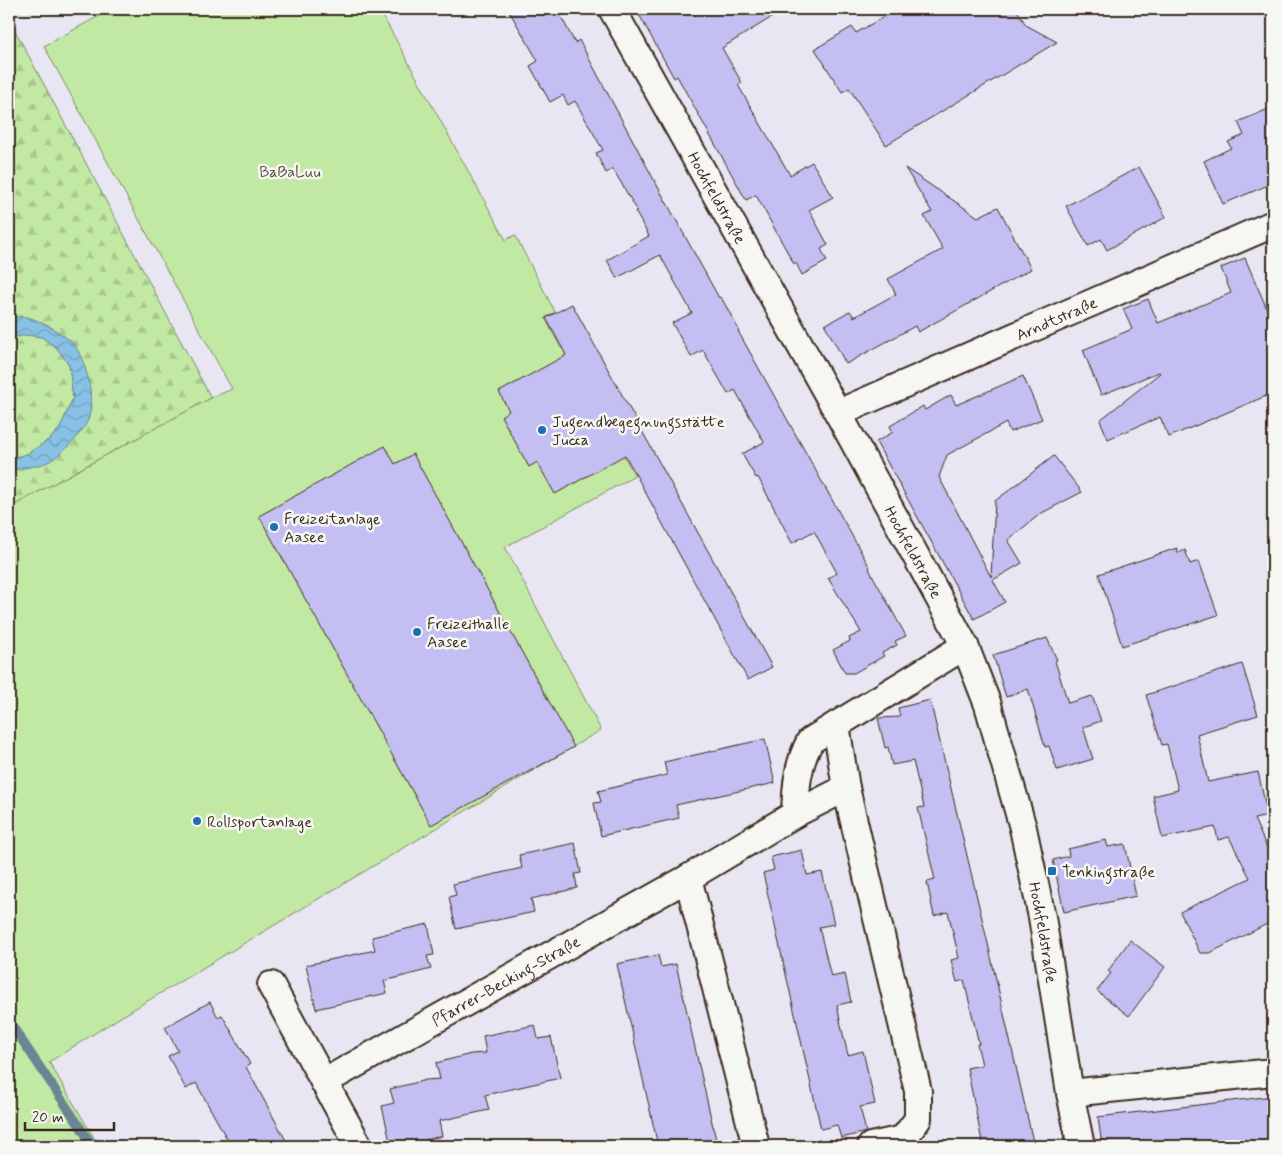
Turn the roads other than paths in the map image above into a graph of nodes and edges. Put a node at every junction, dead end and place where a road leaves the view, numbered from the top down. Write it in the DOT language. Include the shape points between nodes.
graph roads {
  1 [pos="612,9"];
  2 [pos="1273,224"];
  3 [pos="838,413"];
  4 [pos="965,646"];
  5 [pos="836,725"];
  6 [pos="846,788"];
  7 [pos="794,814"];
  8 [pos="688,878"];
  9 [pos="271,984"];
  10 [pos="1273,1072"];
  11 [pos="324,1082"];
  12 [pos="1070,1093"];
  13 [pos="360,1146"];
  14 [pos="756,1146"];
  15 [pos="871,1146"];
  16 [pos="1081,1146"];
  1 -- 3 [label="street, Hochfeldstraße"];
  2 -- 3 [label="street, Arndtstraße"];
  3 -- 4 [label="street, Hochfeldstraße"];
  4 -- 5 [label="street"];
  4 -- 12 [label="street, Hochfeldstraße" via="988,705 1023,828 1042,917"];
  5 -- 6 [label="street"];
  5 -- 7 [label="street" via="810,741 802,756"];
  6 -- 7 [label="street, Pfarrer-Becking-Straße"];
  6 -- 15 [label="street" via="918,1091 918,1119 903,1139"];
  7 -- 8 [label="street, Pfarrer-Becking-Straße"];
  8 -- 11 [label="street, Pfarrer-Becking-Straße"];
  8 -- 14 [label="street"];
  9 -- 11 [label="street"];
  10 -- 12 [label="street"];
  11 -- 13 [label="street"];
  12 -- 16 [label="street, Hochfeldstraße"];
}
